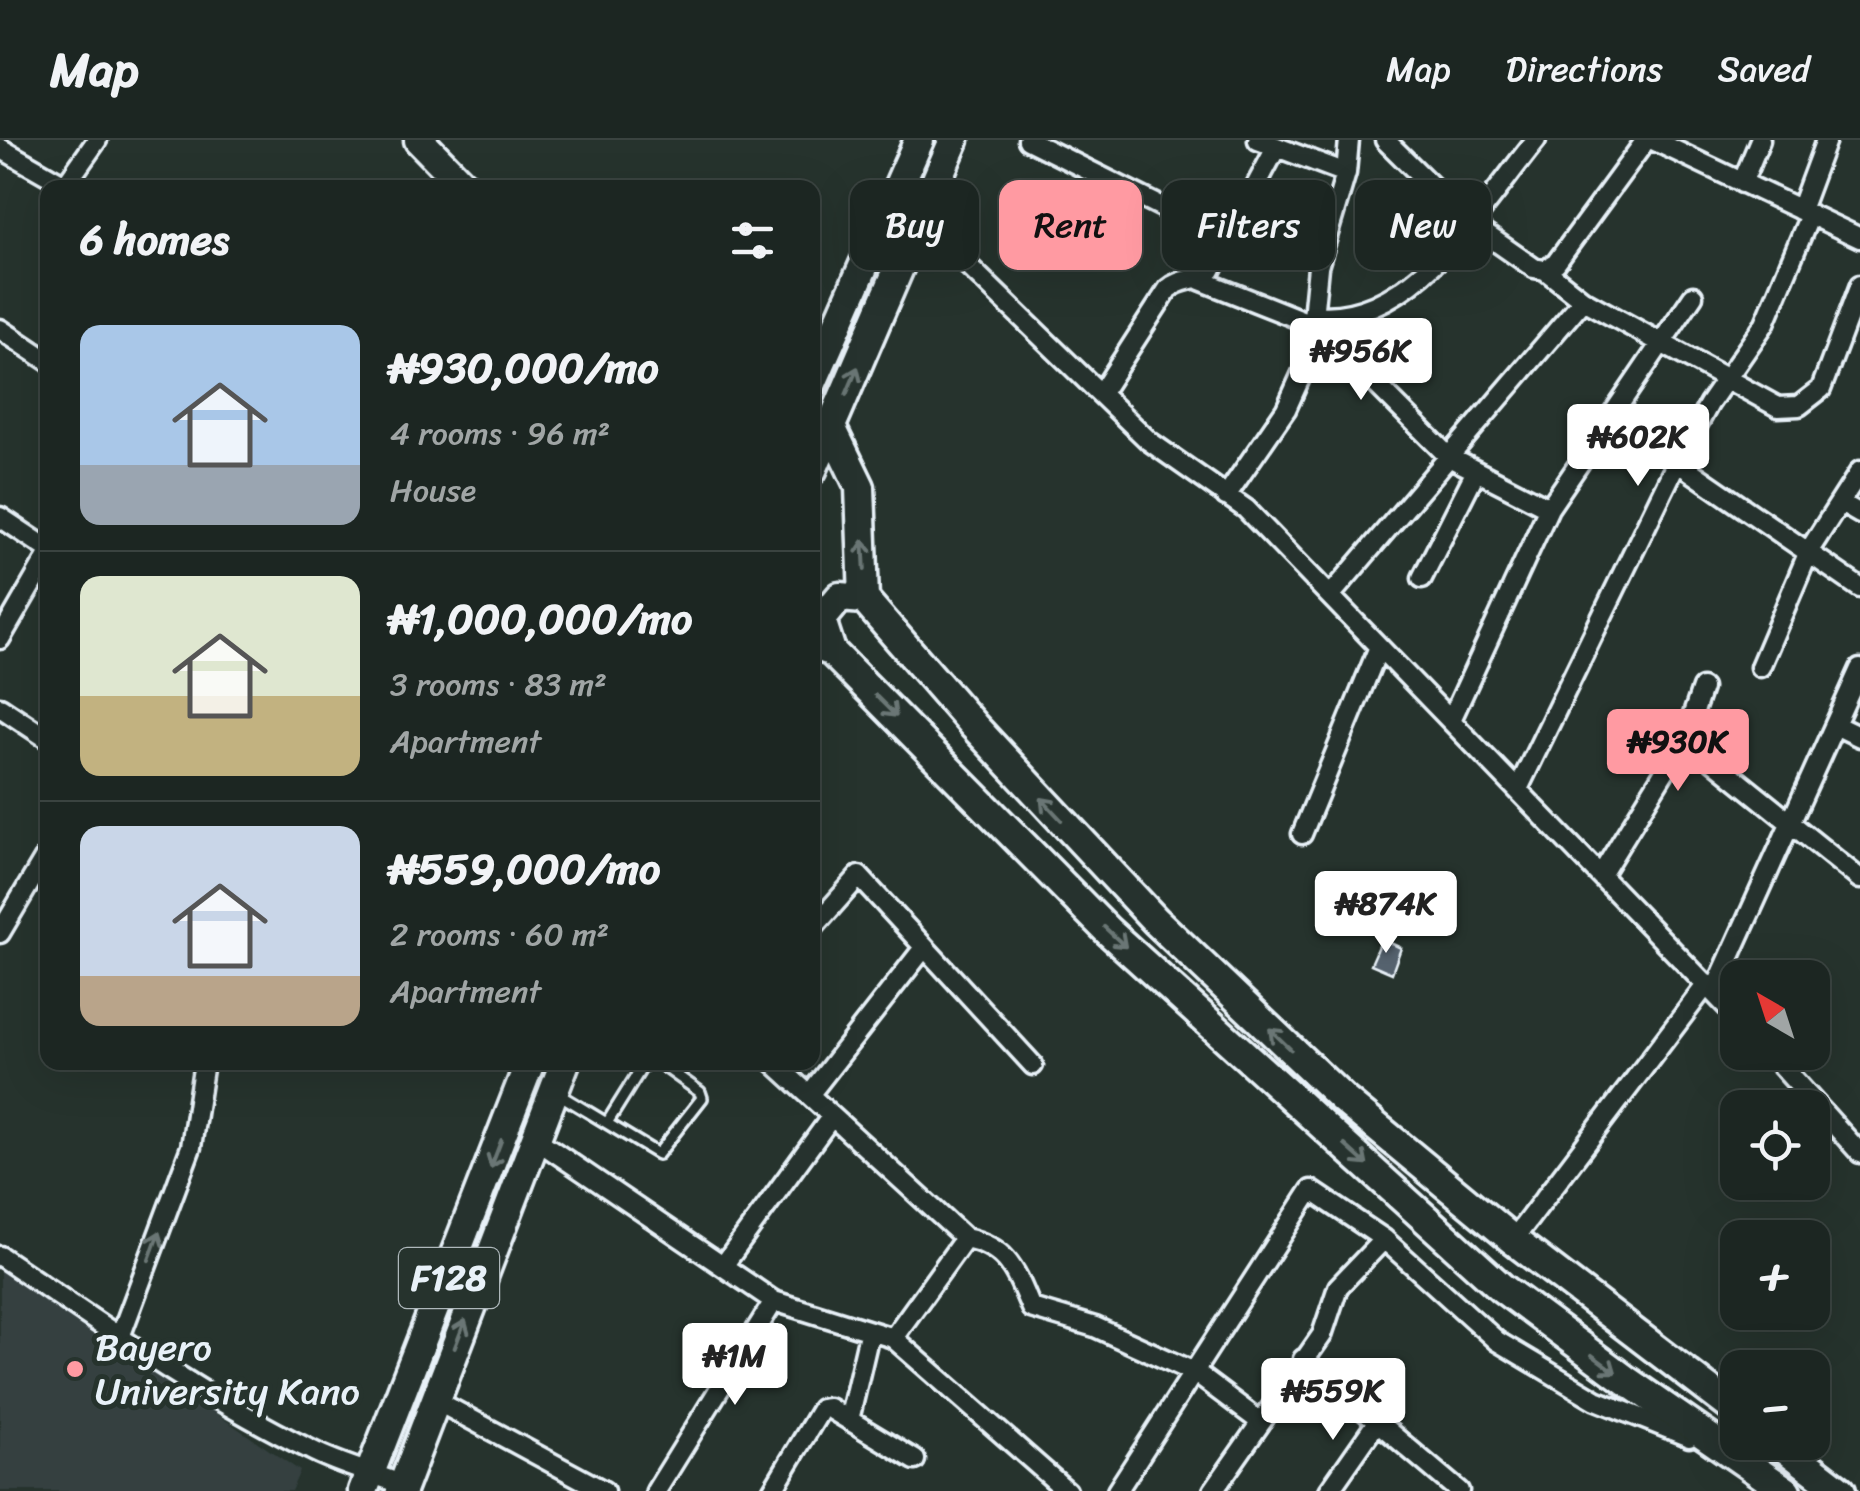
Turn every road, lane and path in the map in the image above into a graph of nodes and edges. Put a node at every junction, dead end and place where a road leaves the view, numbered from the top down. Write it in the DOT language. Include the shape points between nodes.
graph roads {
  1 [pos="96,140"];
  2 [pos="419,140"];
  3 [pos="919,140"];
  4 [pos="954,140"];
  5 [pos="1028,140"];
  6 [pos="1258,140"];
  7 [pos="1348,140"];
  8 [pos="1386,140"];
  9 [pos="1536,140"];
  10 [pos="1650,140"];
  11 [pos="1760,140"];
  12 [pos="1826,140"];
  13 [pos="0,148"];
  14 [pos="1276,148"];
  15 [pos="1346,173"];
  16 [pos="57,180"];
  17 [pos="72,180"];
  18 [pos="458,180"];
  19 [pos="937,180"];
  20 [pos="1258,180"];
  21 [pos="1426,180"];
  22 [pos="1742,182"];
  23 [pos="1491,194"];
  24 [pos="1162,207"];
  25 [pos="1805,212"];
  26 [pos="1491,238"];
  27 [pos="1860,238"];
  28 [pos="899,270"];
  29 [pos="973,270"];
  30 [pos="1211,270"];
  31 [pos="1427,270"];
  32 [pos="1545,270"];
  33 [pos="1200,280"];
  34 [pos="1860,285"];
  35 [pos="1694,296"];
  36 [pos="1583,300"];
  37 [pos="1355,314"];
  38 [pos="1314,320"];
  39 [pos="0,329"];
  40 [pos="1662,339"];
  41 [pos="40,356"];
  42 [pos="820,365"];
  43 [pos="1727,379"];
  44 [pos="1102,393"];
  45 [pos="832,429"];
  46 [pos="820,454"];
  47 [pos="1449,457"];
  48 [pos="1677,462"];
  49 [pos="1860,470"];
  50 [pos="1476,471"];
  51 [pos="1226,496"];
  52 [pos="1841,503"];
  53 [pos="1549,508"];
  54 [pos="1860,514"];
  55 [pos="0,517"];
  56 [pos="40,546"];
  57 [pos="1810,550"];
  58 [pos="40,566"];
  59 [pos="1422,578"];
  60 [pos="1860,588"];
  61 [pos="1330,596"];
  62 [pos="864,599"];
  63 [pos="0,639"];
  64 [pos="1379,647"];
  65 [pos="822,648"];
  66 [pos="1760,667"];
  67 [pos="1860,669"];
  68 [pos="1702,688"];
  69 [pos="0,707"];
  70 [pos="1451,720"];
  71 [pos="1835,725"];
  72 [pos="40,734"];
  73 [pos="1860,737"];
  74 [pos="1684,738"];
  75 [pos="1518,789"];
  76 [pos="1790,823"];
  77 [pos="1302,834"];
  78 [pos="40,866"];
  79 [pos="1601,875"];
  80 [pos="1860,879"];
  81 [pos="820,920"];
  82 [pos="0,934"];
  83 [pos="923,949"];
  84 [pos="1710,988"];
  85 [pos="1720,999"];
  86 [pos="1033,1065"];
  87 [pos="203,1070"];
  88 [pos="527,1070"];
  89 [pos="561,1070"];
  90 [pos="640,1070"];
  91 [pos="669,1070"];
  92 [pos="782,1070"];
  93 [pos="1785,1070"];
  94 [pos="553,1091"];
  95 [pos="809,1095"];
  96 [pos="832,1116"];
  97 [pos="607,1123"];
  98 [pos="534,1138"];
  99 [pos="1860,1154"];
  100 [pos="965,1238"];
  101 [pos="1384,1239"];
  102 [pos="1513,1240"];
  103 [pos="0,1256"];
  104 [pos="723,1266"];
  105 [pos="774,1301"];
  106 [pos="869,1334"];
  107 [pos="120,1337"];
  108 [pos="893,1338"];
  109 [pos="1302,1358"];
  110 [pos="1194,1372"];
  111 [pos="1720,1398"];
  112 [pos="435,1400"];
  113 [pos="849,1420"];
  114 [pos="1258,1420"];
  115 [pos="1377,1422"];
  116 [pos="916,1460"];
  117 [pos="1800,1460"];
  118 [pos="366,1481"];
  119 [pos="402,1488"];
  120 [pos="780,1488"];
  121 [pos="1454,1489"];
  122 [pos="604,1491"];
  123 [pos="656,1491"];
  124 [pos="1067,1491"];
  125 [pos="1117,1491"];
  126 [pos="1212,1491"];
  127 [pos="1329,1491"];
  128 [pos="1762,1491"];
  129 [pos="1786,1491"];
  130 [pos="1840,1491"];
  1 -- 17 [label="street"];
  2 -- 18 [label="main road"];
  3 -- 42 [label="main road"];
  4 -- 19 [label="main road"];
  5 -- 24 [label="street"];
  6 -- 14 [label="street"];
  7 -- 15 [label="street"];
  8 -- 21 [label="street"];
  9 -- 23 [label="street"];
  10 -- 22 [label="street"];
  10 -- 32 [label="street"];
  11 -- 22 [label="street"];
  12 -- 25 [label="street"];
  13 -- 16 [label="street"];
  14 -- 15 [label="street"];
  14 -- 20 [label="street"];
  15 -- 38 [label="street" via="1318,268"];
  22 -- 25 [label="street"];
  25 -- 27 [label="street"];
  25 -- 43 [label="street" via="1765,323"];
  26 -- 32 [label="street"];
  45 -- 28 [label="main road, one-way"];
  29 -- 44 [label="street"];
  30 -- 33 [label="street"];
  31 -- 37 [label="street" via="1380,307"];
  32 -- 36 [label="street"];
  33 -- 38 [label="street"];
  33 -- 44 [label="street" via="1168,288"];
  34 -- 43 [label="street" via="1822,389 1799,406 1778,407"];
  35 -- 40 [label="street"];
  36 -- 40 [label="street"];
  36 -- 47 [label="street"];
  37 -- 38 [label="street"];
  37 -- 47 [label="street" via="1353,342 1362,370"];
  38 -- 51 [label="street" via="1309,358 1286,409"];
  39 -- 41 [label="street"];
  40 -- 43 [label="street"];
  40 -- 53 [label="street"];
  43 -- 48 [label="street"];
  44 -- 51 [label="street" via="1149,441"];
  45 -- 46 [label="main road"];
  62 -- 45 [label="main road, one-way" via="860,487"];
  47 -- 50 [label="street"];
  47 -- 61 [label="street"];
  48 -- 57 [label="street"];
  48 -- 75 [label="street"];
  49 -- 52 [label="street"];
  50 -- 53 [label="street"];
  50 -- 59 [label="street"];
  51 -- 61 [label="street"];
  52 -- 54 [label="street"];
  52 -- 57 [label="street"];
  53 -- 70 [label="street"];
  55 -- 56 [label="street"];
  57 -- 60 [label="street"];
  57 -- 66 [label="street"];
  58 -- 63 [label="street"];
  61 -- 64 [label="street"];
  62 -- 65 [label="main road" via="840,597 822,620"];
  102 -- 62 [label="main road, one-way" via="1344,1100 1156,921"];
  64 -- 70 [label="street"];
  64 -- 77 [label="street"];
  65 -- 129 [label="main road, one-way" via="1108,931 1502,1288"];
  67 -- 71 [label="street"];
  68 -- 74 [label="street"];
  69 -- 72 [label="street"];
  70 -- 75 [label="street"];
  71 -- 73 [label="street"];
  71 -- 76 [label="street"];
  74 -- 76 [label="street"];
  74 -- 79 [label="street"];
  75 -- 79 [label="street"];
  76 -- 80 [label="street"];
  76 -- 84 [label="street"];
  78 -- 82 [label="street"];
  79 -- 84 [label="street"];
  81 -- 83 [label="street" via="859,876"];
  83 -- 86 [label="street"];
  83 -- 95 [label="street"];
  84 -- 85 [label="street"];
  84 -- 102 [label="street"];
  107 -- 87 [label="street, one-way" via="191,1147"];
  88 -- 118 [label="main road, F128, one-way"];
  89 -- 94 [label="main road, F128"];
  90 -- 97 [label="lane"];
  91 -- 97 [label="lane" via="702,1094 663,1152 654,1154"];
  92 -- 95 [label="street"];
  93 -- 99 [label="street"];
  94 -- 97 [label="lane"];
  94 -- 98 [label="main road, F128"];
  95 -- 96 [label="street"];
  96 -- 100 [label="street"];
  96 -- 104 [label="street"];
  98 -- 104 [label="street"];
  112 -- 98 [label="main road, F128, one-way"];
  100 -- 108 [label="street"];
  100 -- 110 [label="street" via="989,1243 1008,1260 1031,1308 1095,1327"];
  101 -- 109 [label="street" via="1338,1287 1322,1335"];
  101 -- 110 [label="street" via="1310,1190"];
  101 -- 128 [label="street" via="1497,1341 1596,1400 1707,1445"];
  102 -- 111 [label="main road"];
  103 -- 107 [label="street"];
  104 -- 105 [label="street"];
  105 -- 106 [label="street"];
  105 -- 123 [label="street"];
  106 -- 108 [label="street"];
  106 -- 113 [label="street"];
  107 -- 118 [label="street"];
  108 -- 124 [label="street"];
  109 -- 114 [label="street"];
  109 -- 115 [label="street"];
  110 -- 114 [label="street"];
  110 -- 125 [label="street"];
  112 -- 119 [label="main road, F128"];
  112 -- 122 [label="street"];
  113 -- 116 [label="street"];
  113 -- 120 [label="street" via="821,1409"];
  114 -- 126 [label="street"];
  115 -- 121 [label="street"];
  115 -- 127 [label="street"];
  117 -- 130 [label="main road"];
  118 -- 119 [label="street"];
}
